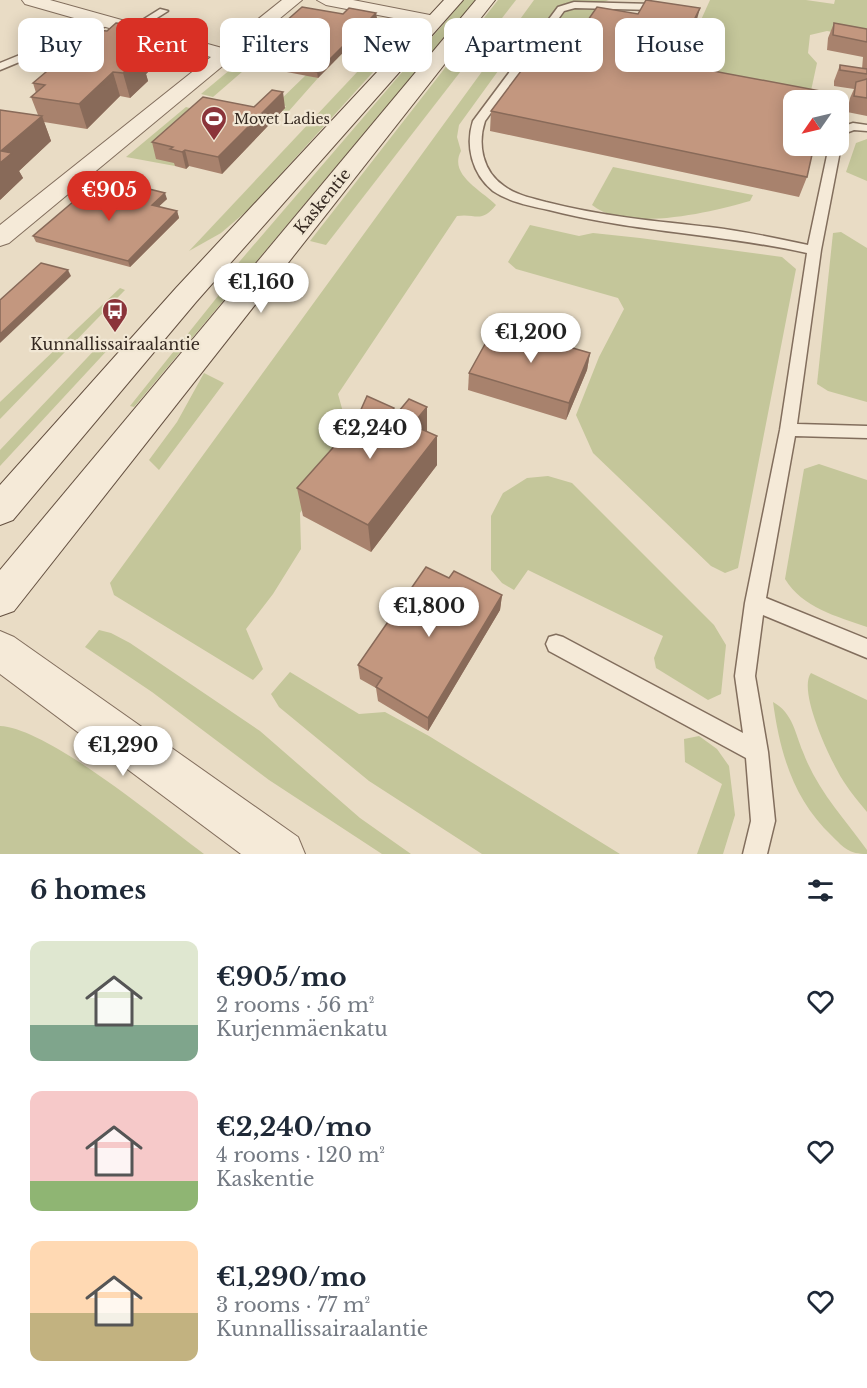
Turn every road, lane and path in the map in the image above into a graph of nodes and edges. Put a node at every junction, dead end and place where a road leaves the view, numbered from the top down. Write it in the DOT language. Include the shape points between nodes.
graph roads {
  1 [pos="31,0"];
  2 [pos="293,0"];
  3 [pos="326,0"];
  4 [pos="454,0"];
  5 [pos="486,0"];
  6 [pos="653,7"];
  7 [pos="163,11"];
  8 [pos="151,18"];
  9 [pos="271,18"];
  10 [pos="435,21"];
  11 [pos="108,22"];
  12 [pos="116,24"];
  13 [pos="220,59"];
  14 [pos="0,67"];
  15 [pos="849,128"];
  16 [pos="867,128"];
  17 [pos="833,156"];
  18 [pos="0,238"];
  19 [pos="814,250"];
  20 [pos="788,430"];
  21 [pos="867,432"];
  22 [pos="0,510"];
  23 [pos="0,599"];
  24 [pos="755,603"];
  25 [pos="556,644"];
  26 [pos="867,649"];
  27 [pos="0,650"];
  28 [pos="757,752"];
  29 [pos="281,854"];
  30 [pos="755,854"];
  1 -- 11 [label="street"];
  2 -- 9 [label="street"];
  3 -- 10 [label="street"];
  4 -- 10 [label="main road"];
  5 -- 23 [label="main road, Kaskentie"];
  6 -- 19 [label="lane" via="574,5 561,9 474,133 480,165 492,184 512,196 606,220 762,238"];
  7 -- 8 [label="lane"];
  10 -- 22 [label="main road" via="186,295"];
  11 -- 12 [label="street"];
  11 -- 14 [label="lane"];
  13 -- 18 [label="street"];
  15 -- 16 [label="lane"];
  17 -- 19 [label="lane"];
  19 -- 20 [label="lane"];
  20 -- 21 [label="lane"];
  20 -- 24 [label="lane"];
  24 -- 26 [label="lane"];
  24 -- 28 [label="lane" via="745,688"];
  25 -- 28 [label="lane"];
  27 -- 29 [label="main road"];
  28 -- 30 [label="lane" via="763,821"];
}
